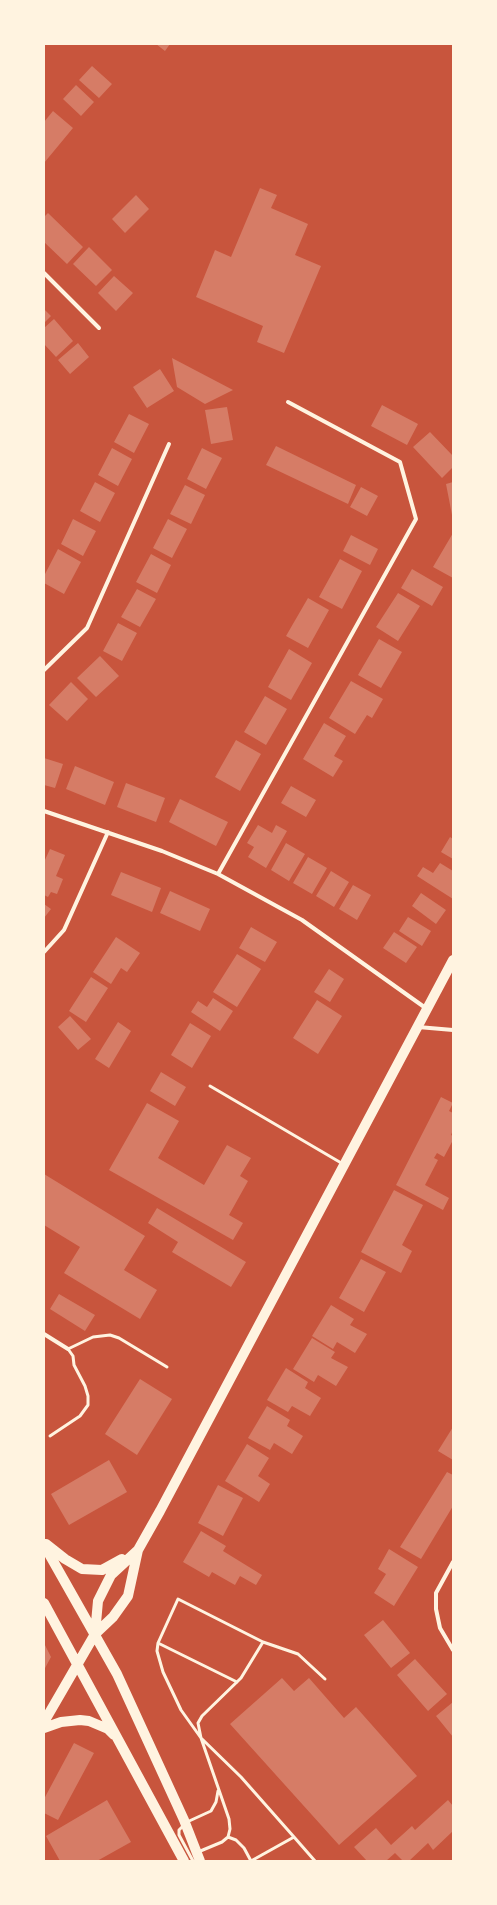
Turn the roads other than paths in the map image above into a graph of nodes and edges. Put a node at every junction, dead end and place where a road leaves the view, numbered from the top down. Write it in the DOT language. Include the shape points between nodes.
graph roads {
  1 [pos="44,273"];
  2 [pos="99,328"];
  3 [pos="288,402"];
  4 [pos="169,444"];
  5 [pos="44,670"];
  6 [pos="44,811"];
  7 [pos="108,832"];
  8 [pos="218,874"];
  9 [pos="44,952"];
  10 [pos="453,960"];
  11 [pos="427,1010"];
  12 [pos="417,1027"];
  13 [pos="453,1030"];
  14 [pos="210,1086"];
  15 [pos="345,1164"];
  16 [pos="44,1334"];
  17 [pos="68,1349"];
  18 [pos="167,1367"];
  19 [pos="50,1436"];
  20 [pos="44,1544"];
  21 [pos="138,1550"];
  22 [pos="453,1562"];
  23 [pos="44,1602"];
  24 [pos="95,1634"];
  25 [pos="263,1642"];
  26 [pos="158,1643"];
  27 [pos="453,1650"];
  28 [pos="78,1663"];
  29 [pos="326,1679"];
  30 [pos="237,1682"];
  31 [pos="44,1722"];
  32 [pos="44,1728"];
  33 [pos="201,1738"];
  34 [pos="120,1743"];
  35 [pos="219,1789"];
  36 [pos="185,1823"];
  37 [pos="228,1837"];
  38 [pos="294,1837"];
  39 [pos="197,1858"];
  40 [pos="184,1861"];
  41 [pos="315,1861"];
  1 -- 2 [label="street"];
  3 -- 8 [label="street" via="400,462 416,519"];
  4 -- 5 [label="street" via="87,628"];
  6 -- 7 [label="street"];
  7 -- 8 [label="street"];
  7 -- 9 [label="street" via="64,930"];
  8 -- 11 [label="street" via="302,920"];
  10 -- 11 [label="main road"];
  11 -- 12 [label="main road"];
  12 -- 13 [label="street"];
  12 -- 15 [label="main road"];
  14 -- 15 [label="lane"];
  15 -- 21 [label="main road"];
  16 -- 17 [label="street"];
  17 -- 18 [label="lane" via="93,1337 110,1335"];
  17 -- 19 [label="lane" via="85,1386 88,1405 80,1416"];
  20 -- 21 [label="main road" via="65,1560 82,1569 91,1570 102,1570"];
  20 -- 24 [label="main road"];
  21 -- 24 [label="main road" via="128,1596 113,1617"];
  21 -- 24 [label="main road" via="111,1575 98,1601"];
  22 -- 27 [label="street" via="436,1593 440,1628"];
  23 -- 28 [label="main road"];
  24 -- 28 [label="main road"];
  24 -- 36 [label="main road" via="117,1674"];
  25 -- 26 [label="lane" via="178,1599"];
  25 -- 29 [label="lane" via="298,1654"];
  25 -- 30 [label="lane"];
  26 -- 30 [label="lane"];
  26 -- 33 [label="lane" via="158,1657 163,1672 181,1710"];
  28 -- 31 [label="main road"];
  28 -- 34 [label="main road"];
  30 -- 33 [label="lane" via="202,1716 198,1723"];
  32 -- 34 [label="main road" via="72,1720 89,1721 108,1729"];
  33 -- 35 [label="lane"];
  33 -- 38 [label="lane" via="241,1777"];
  34 -- 40 [label="main road"];
  35 -- 36 [label="lane" via="211,1811"];
  35 -- 37 [label="lane" via="229,1819"];
  36 -- 39 [label="main road"];
  37 -- 38 [label="lane" via="240,1844 251,1861"];
  37 -- 39 [label="lane"];
  38 -- 41 [label="lane"];
}
